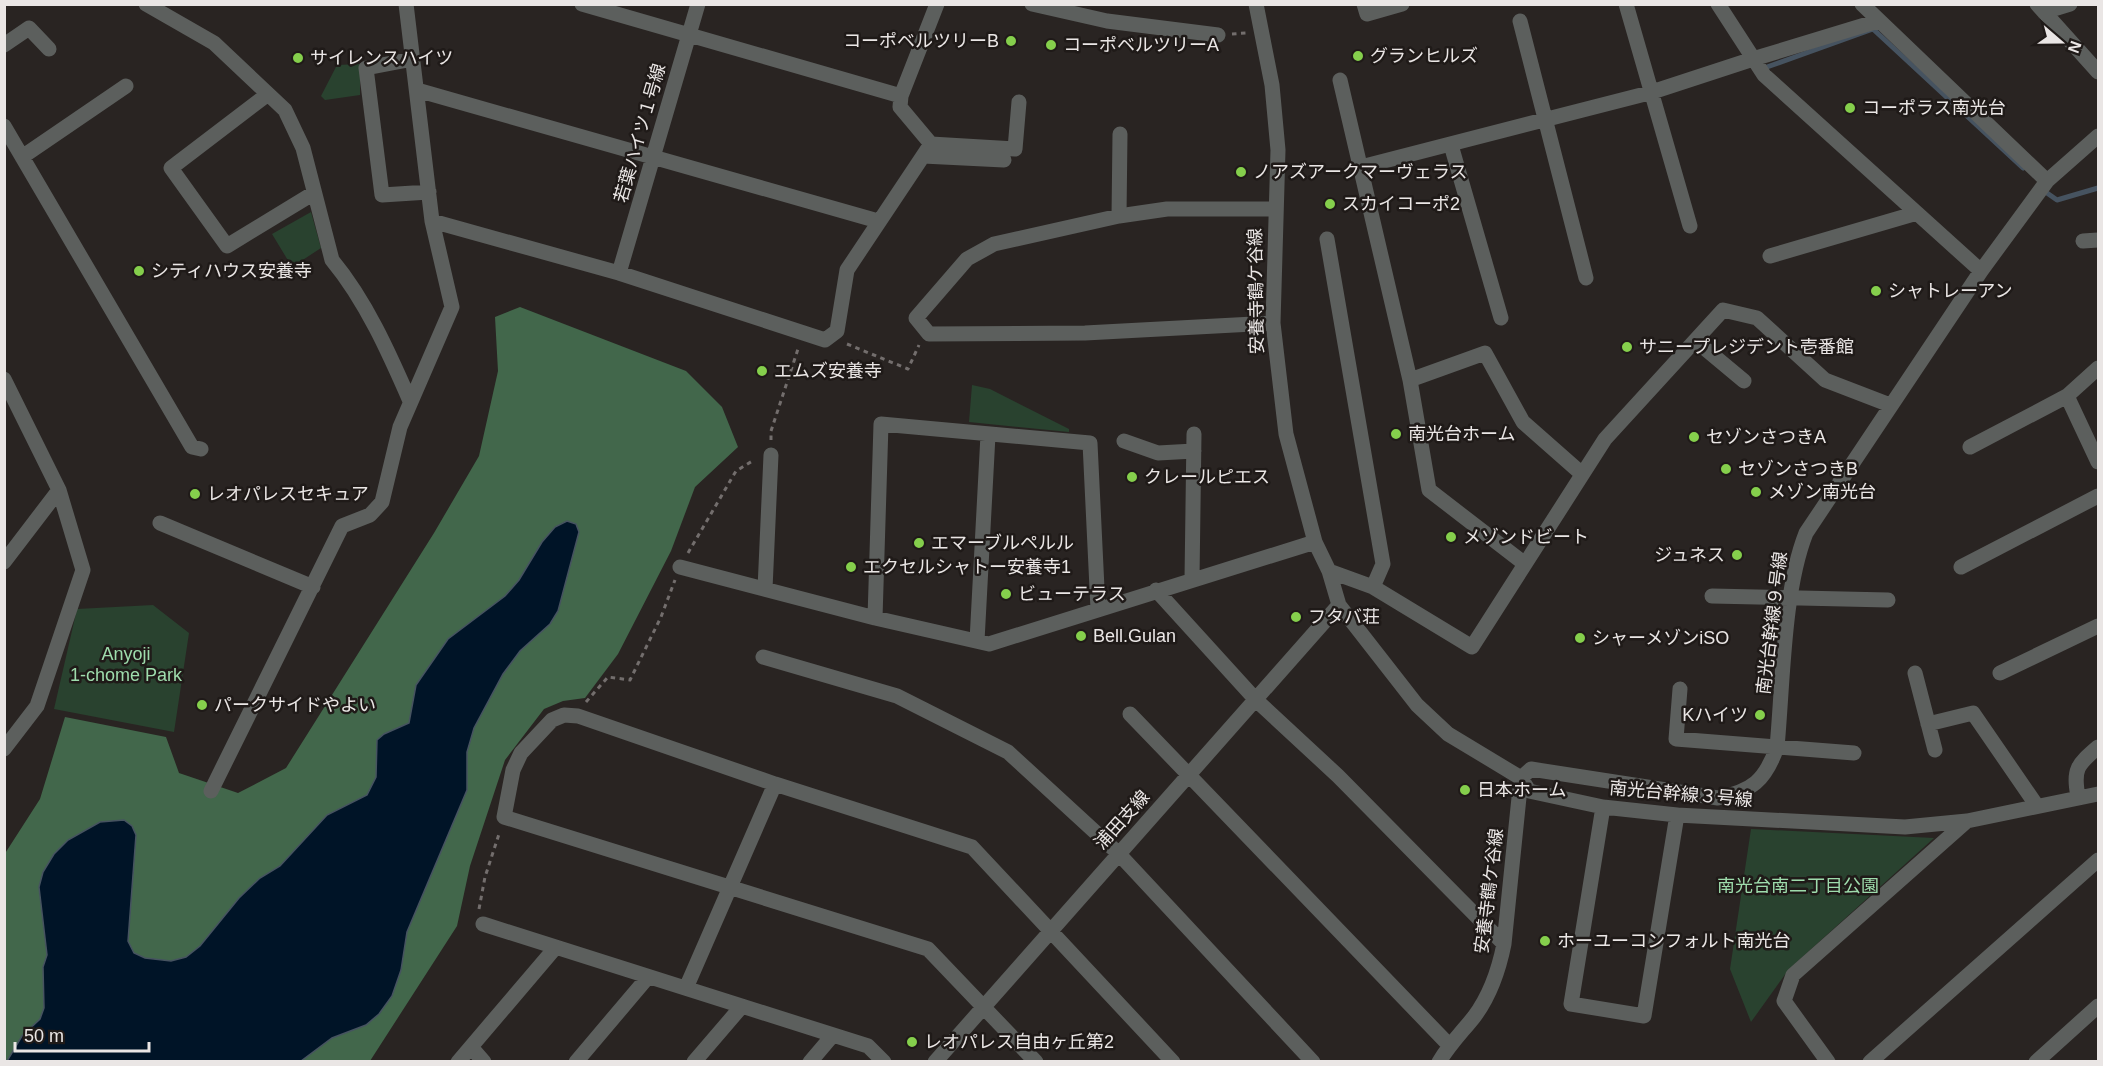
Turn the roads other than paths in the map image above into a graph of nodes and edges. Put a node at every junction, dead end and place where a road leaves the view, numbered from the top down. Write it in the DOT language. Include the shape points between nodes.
graph roads {
  1 [pos="146,4"];
  2 [pos="406,4"];
  3 [pos="582,4"];
  4 [pos="698,4"];
  5 [pos="937,4"];
  6 [pos="1032,4"];
  7 [pos="1256,4"];
  8 [pos="1364,4"];
  9 [pos="1402,4"];
  10 [pos="1626,4"];
  11 [pos="1718,4"];
  12 [pos="1862,4"];
  13 [pos="2070,4"];
  14 [pos="2040,8"];
  15 [pos="1520,21"];
  16 [pos="1878,21"];
  17 [pos="689,35"];
  18 [pos="1218,35"];
  19 [pos="4,45"];
  20 [pos="49,49"];
  21 [pos="1753,58"];
  22 [pos="413,59"];
  23 [pos="2098,72"];
  24 [pos="1340,80"];
  25 [pos="126,86"];
  26 [pos="417,90"];
  27 [pos="1649,93"];
  28 [pos="268,94"];
  29 [pos="901,96"];
  30 [pos="1019,102"];
  31 [pos="1545,121"];
  32 [pos="4,126"];
  33 [pos="1120,134"];
  34 [pos="2098,136"];
  35 [pos="1451,145"];
  36 [pos="927,150"];
  37 [pos="22,157"];
  38 [pos="653,157"];
  39 [pos="1004,160"];
  40 [pos="1361,167"];
  41 [pos="2047,181"];
  42 [pos="429,192"];
  43 [pos="315,193"];
  44 [pos="1274,209"];
  45 [pos="1917,213"];
  46 [pos="1119,216"];
  47 [pos="432,221"];
  48 [pos="878,221"];
  49 [pos="1690,226"];
  50 [pos="1327,239"];
  51 [pos="1770,256"];
  52 [pos="1981,271"];
  53 [pos="619,273"];
  54 [pos="1586,278"];
  55 [pos="1501,318"];
  56 [pos="1273,323"];
  57 [pos="1696,341"];
  58 [pos="2098,368"];
  59 [pos="4,379"];
  60 [pos="1410,380"];
  61 [pos="1744,381"];
  62 [pos="2067,396"];
  63 [pos="410,401"];
  64 [pos="1890,405"];
  65 [pos="1194,434"];
  66 [pos="988,435"];
  67 [pos="1124,441"];
  68 [pos="1970,447"];
  69 [pos="201,449"];
  70 [pos="1194,451"];
  71 [pos="771,455"];
  72 [pos="2098,462"];
  73 [pos="1582,474"];
  74 [pos="59,490"];
  75 [pos="2098,496"];
  76 [pos="160,523"];
  77 [pos="1315,542"];
  78 [pos="4,562"];
  79 [pos="1525,564"];
  80 [pos="680,567"];
  81 [pos="1961,567"];
  82 [pos="1329,571"];
  83 [pos="1192,579"];
  84 [pos="1373,586"];
  85 [pos="313,587"];
  86 [pos="765,589"];
  87 [pos="1156,590"];
  88 [pos="1712,596"];
  89 [pos="1791,598"];
  90 [pos="1888,600"];
  91 [pos="1339,605"];
  92 [pos="1098,609"];
  93 [pos="875,618"];
  94 [pos="2098,626"];
  95 [pos="977,641"];
  96 [pos="763,657"];
  97 [pos="2001,673"];
  98 [pos="1915,674"];
  99 [pos="1680,689"];
  100 [pos="1256,700"];
  101 [pos="1130,714"];
  102 [pos="1929,724"];
  103 [pos="1777,747"];
  104 [pos="2098,747"];
  105 [pos="4,749"];
  106 [pos="1935,750"];
  107 [pos="1854,753"];
  108 [pos="1190,774"];
  109 [pos="1521,778"];
  110 [pos="775,784"];
  111 [pos="211,791"];
  112 [pos="2098,794"];
  113 [pos="2078,796"];
  114 [pos="2037,806"];
  115 [pos="1604,807"];
  116 [pos="1677,815"];
  117 [pos="1967,821"];
  118 [pos="1118,853"];
  119 [pos="2098,860"];
  120 [pos="730,888"];
  121 [pos="483,924"];
  122 [pos="1051,929"];
  123 [pos="1504,944"];
  124 [pos="556,947"];
  125 [pos="648,977"];
  126 [pos="686,988"];
  127 [pos="742,1006"];
  128 [pos="2098,1006"];
  129 [pos="985,1007"];
  130 [pos="833,1035"];
  131 [pos="471,1047"];
  132 [pos="1444,1056"];
  133 [pos="458,1062"];
  134 [pos="484,1062"];
  135 [pos="576,1062"];
  136 [pos="694,1062"];
  137 [pos="810,1062"];
  138 [pos="884,1062"];
  139 [pos="935,1062"];
  140 [pos="1036,1062"];
  141 [pos="1173,1062"];
  142 [pos="1313,1062"];
  143 [pos="1828,1062"];
  144 [pos="1870,1062"];
  145 [pos="2036,1062"];
  1 -- 28 [label="street" via="214,43"];
  2 -- 22 [label="street"];
  3 -- 17 [label="street"];
  4 -- 17 [label="street, 若葉ハイツ１号線"];
  5 -- 29 [label="street"];
  6 -- 18 [label="street" via="1107,21"];
  7 -- 44 [label="street, 安養寺鶴ケ谷線" via="1272,85 1278,150"];
  8 -- 9 [label="street" via="1367,14"];
  10 -- 27 [label="street"];
  11 -- 21 [label="street"];
  12 -- 16 [label="street"];
  13 -- 14 [label="street"];
  14 -- 23 [label="street"];
  15 -- 31 [label="street"];
  16 -- 21 [label="street"];
  16 -- 41 [label="street"];
  17 -- 29 [label="street"];
  17 -- 38 [label="street, 若葉ハイツ１号線"];
  19 -- 20 [label="street" via="29,28"];
  21 -- 27 [label="street"];
  21 -- 45 [label="street" via="1764,75"];
  22 -- 26 [label="street"];
  22 -- 42 [label="street" via="366,68 382,195"];
  24 -- 40 [label="street"];
  25 -- 37 [label="street"];
  26 -- 38 [label="street"];
  26 -- 42 [label="street"];
  27 -- 31 [label="street"];
  27 -- 49 [label="street"];
  28 -- 43 [label="street" via="285,110 303,148"];
  28 -- 43 [label="street" via="171,168 227,246"];
  29 -- 36 [label="street" via="900,107"];
  30 -- 36 [label="street" via="1015,149"];
  31 -- 35 [label="street"];
  31 -- 54 [label="street"];
  32 -- 37 [label="street"];
  33 -- 46 [label="street"];
  34 -- 41 [label="street, 南光台幹線９号線"];
  35 -- 40 [label="street"];
  35 -- 55 [label="street"];
  36 -- 39 [label="street"];
  36 -- 48 [label="street"];
  37 -- 69 [label="street" via="192,447"];
  38 -- 48 [label="street"];
  38 -- 53 [label="street, 若葉ハイツ１号線"];
  40 -- 60 [label="street"];
  41 -- 52 [label="street, 南光台幹線９号線"];
  42 -- 47 [label="street"];
  43 -- 63 [label="street" via="332,260 387,349"];
  44 -- 46 [label="street" via="1167,209"];
  44 -- 56 [label="street, 安養寺鶴ケ谷線"];
  45 -- 51 [label="street"];
  45 -- 52 [label="street"];
  46 -- 56 [label="street" via="994,244 967,259 916,318 929,334 1085,333"];
  47 -- 53 [label="street"];
  47 -- 63 [label="street" via="452,307"];
  48 -- 53 [label="street" via="847,270 837,331 825,340"];
  50 -- 84 [label="street" via="1383,564"];
  52 -- 64 [label="street, 南光台幹線９号線"];
  56 -- 77 [label="street, 安養寺鶴ケ谷線" via="1286,434"];
  57 -- 61 [label="street"];
  57 -- 64 [label="street" via="1723,310 1757,318 1825,381"];
  57 -- 73 [label="street" via="1605,439"];
  58 -- 62 [label="street"];
  59 -- 74 [label="street"];
  60 -- 73 [label="street" via="1485,353 1523,422"];
  60 -- 79 [label="street" via="1430,490"];
  62 -- 68 [label="street"];
  62 -- 72 [label="street"];
  63 -- 85 [label="street" via="382,502 370,515 342,526"];
  64 -- 89 [label="street, 南光台幹線９号線" via="1806,533"];
  65 -- 70 [label="street"];
  66 -- 92 [label="street" via="1090,443"];
  66 -- 93 [label="street" via="881,424"];
  66 -- 95 [label="street"];
  67 -- 70 [label="street" via="1158,453"];
  70 -- 83 [label="street"];
  71 -- 86 [label="street"];
  73 -- 79 [label="street"];
  74 -- 78 [label="street"];
  74 -- 105 [label="street" via="84,570 37,706"];
  75 -- 81 [label="street"];
  76 -- 85 [label="street"];
  77 -- 82 [label="street, 安養寺鶴ケ谷線"];
  77 -- 83 [label="street"];
  79 -- 84 [label="street" via="1472,647"];
  80 -- 86 [label="street"];
  82 -- 84 [label="street"];
  82 -- 91 [label="street, 安養寺鶴ケ谷線"];
  83 -- 87 [label="street"];
  85 -- 111 [label="street"];
  86 -- 93 [label="street"];
  87 -- 92 [label="street"];
  87 -- 100 [label="street"];
  88 -- 89 [label="street"];
  89 -- 90 [label="street"];
  89 -- 103 [label="street, 南光台幹線９号線"];
  91 -- 100 [label="street, 浦田支線"];
  91 -- 109 [label="street, 南光台幹線３号線" via="1417,705 1448,735"];
  92 -- 95 [label="street" via="989,644"];
  93 -- 95 [label="street"];
  94 -- 97 [label="street"];
  96 -- 118 [label="street" via="897,696 1008,752"];
  98 -- 102 [label="street"];
  99 -- 103 [label="street" via="1676,739"];
  100 -- 108 [label="street, 浦田支線"];
  100 -- 123 [label="street" via="1338,776"];
  101 -- 108 [label="street"];
  102 -- 106 [label="street"];
  102 -- 114 [label="street" via="1973,713"];
  103 -- 107 [label="street"];
  103 -- 109 [label="street, 南光台幹線９号線" via="1770,767 1756,784 1738,794 1718,798 1531,769"];
  104 -- 113 [label="street" via="2081,762 2074,777"];
  108 -- 118 [label="street, 浦田支線"];
  108 -- 132 [label="street"];
  109 -- 115 [label="street, 南光台幹線３号線" via="1529,791"];
  109 -- 123 [label="street, 安養寺鶴ケ谷線"];
  110 -- 120 [label="street"];
  110 -- 120 [label="street" via="566,715 552,720 521,753 513,770 504,817"];
  110 -- 122 [label="street" via="972,847"];
  112 -- 113 [label="street, 南光台幹線３号線"];
  113 -- 114 [label="street, 南光台幹線３号線"];
  114 -- 117 [label="street, 南光台幹線３号線"];
  115 -- 116 [label="street, 南光台幹線３号線"];
  115 -- 116 [label="street" via="1571,1004 1644,1016"];
  116 -- 117 [label="street, 南光台幹線３号線" via="1905,827"];
  117 -- 143 [label="street" via="1793,975 1784,1001"];
  118 -- 122 [label="street, 浦田支線"];
  118 -- 142 [label="street"];
  119 -- 144 [label="street"];
  120 -- 126 [label="street"];
  120 -- 129 [label="street" via="928,948"];
  121 -- 124 [label="street"];
  122 -- 129 [label="street, 浦田支線"];
  122 -- 141 [label="street"];
  123 -- 132 [label="street, 安養寺鶴ケ谷線" via="1499,967 1475,1016"];
  124 -- 125 [label="street"];
  124 -- 131 [label="street"];
  125 -- 126 [label="street"];
  125 -- 135 [label="street"];
  126 -- 127 [label="street"];
  127 -- 130 [label="street"];
  127 -- 136 [label="street"];
  128 -- 145 [label="street"];
  129 -- 139 [label="street, 浦田支線"];
  129 -- 140 [label="street"];
  130 -- 137 [label="street"];
  130 -- 138 [label="street" via="868,1046"];
  131 -- 133 [label="street"];
  131 -- 134 [label="street"];
}
